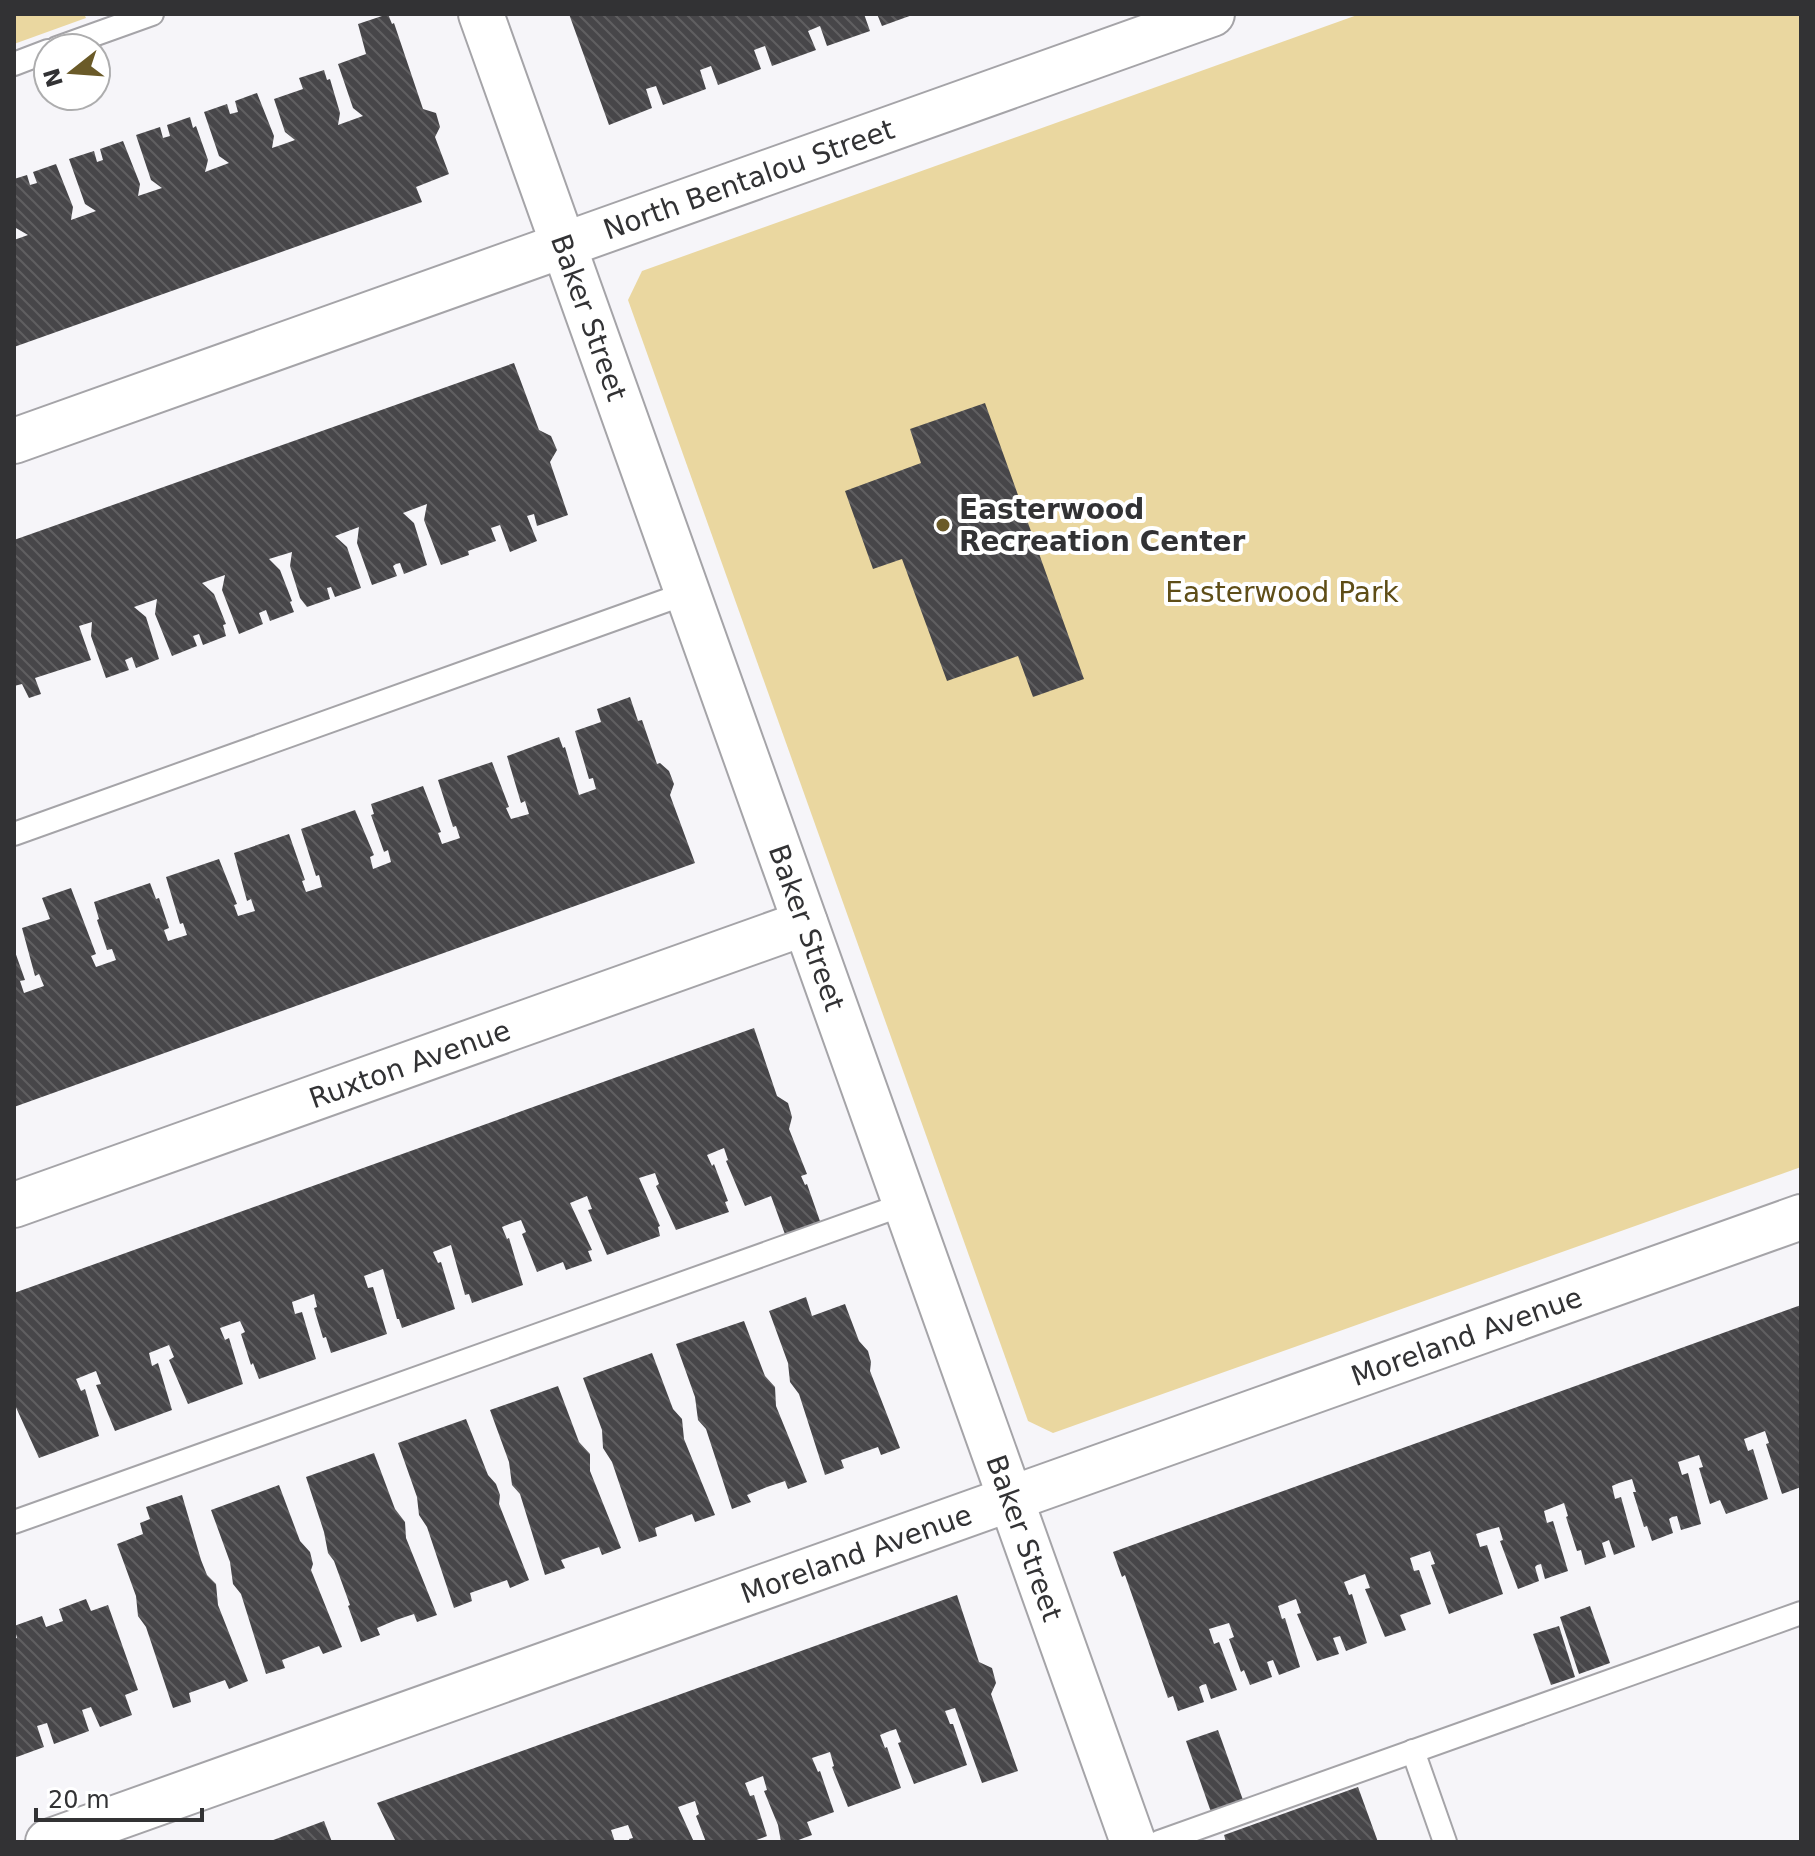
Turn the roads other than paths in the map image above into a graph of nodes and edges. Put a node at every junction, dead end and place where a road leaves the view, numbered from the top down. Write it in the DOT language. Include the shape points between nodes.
graph roads {
  1 [pos="152,14"];
  2 [pos="481,14"];
  3 [pos="1212,14"];
  4 [pos="104,22"];
  5 [pos="86,32"];
  6 [pos="563,246"];
  7 [pos="14,441"];
  8 [pos="687,593"];
  9 [pos="14,834"];
  10 [pos="805,923"];
  11 [pos="905,1204"];
  12 [pos="14,1205"];
  13 [pos="1801,1217"];
  14 [pos="1011,1499"];
  15 [pos="14,1522"];
  16 [pos="1801,1613"];
  17 [pos="1413,1751"];
  18 [pos="48,1842"];
  19 [pos="1133,1842"];
  20 [pos="1159,1842"];
  21 [pos="1445,1842"];
  1 -- 4 [label="lane"];
  2 -- 6 [label="street, Baker Street"];
  3 -- 6 [label="street, North Bentalou Street"];
  4 -- 5 [label="lane"];
  6 -- 7 [label="street, North Bentalou Street"];
  6 -- 8 [label="street, Baker Street"];
  8 -- 9 [label="lane"];
  8 -- 10 [label="street, Baker Street"];
  10 -- 11 [label="street, Baker Street"];
  10 -- 12 [label="street, Ruxton Avenue"];
  11 -- 14 [label="street, Baker Street"];
  11 -- 15 [label="lane"];
  13 -- 14 [label="street, Moreland Avenue"];
  14 -- 18 [label="street, Moreland Avenue"];
  14 -- 19 [label="street, Baker Street"];
  16 -- 17 [label="lane"];
  17 -- 20 [label="lane"];
  17 -- 21 [label="lane"];
}
